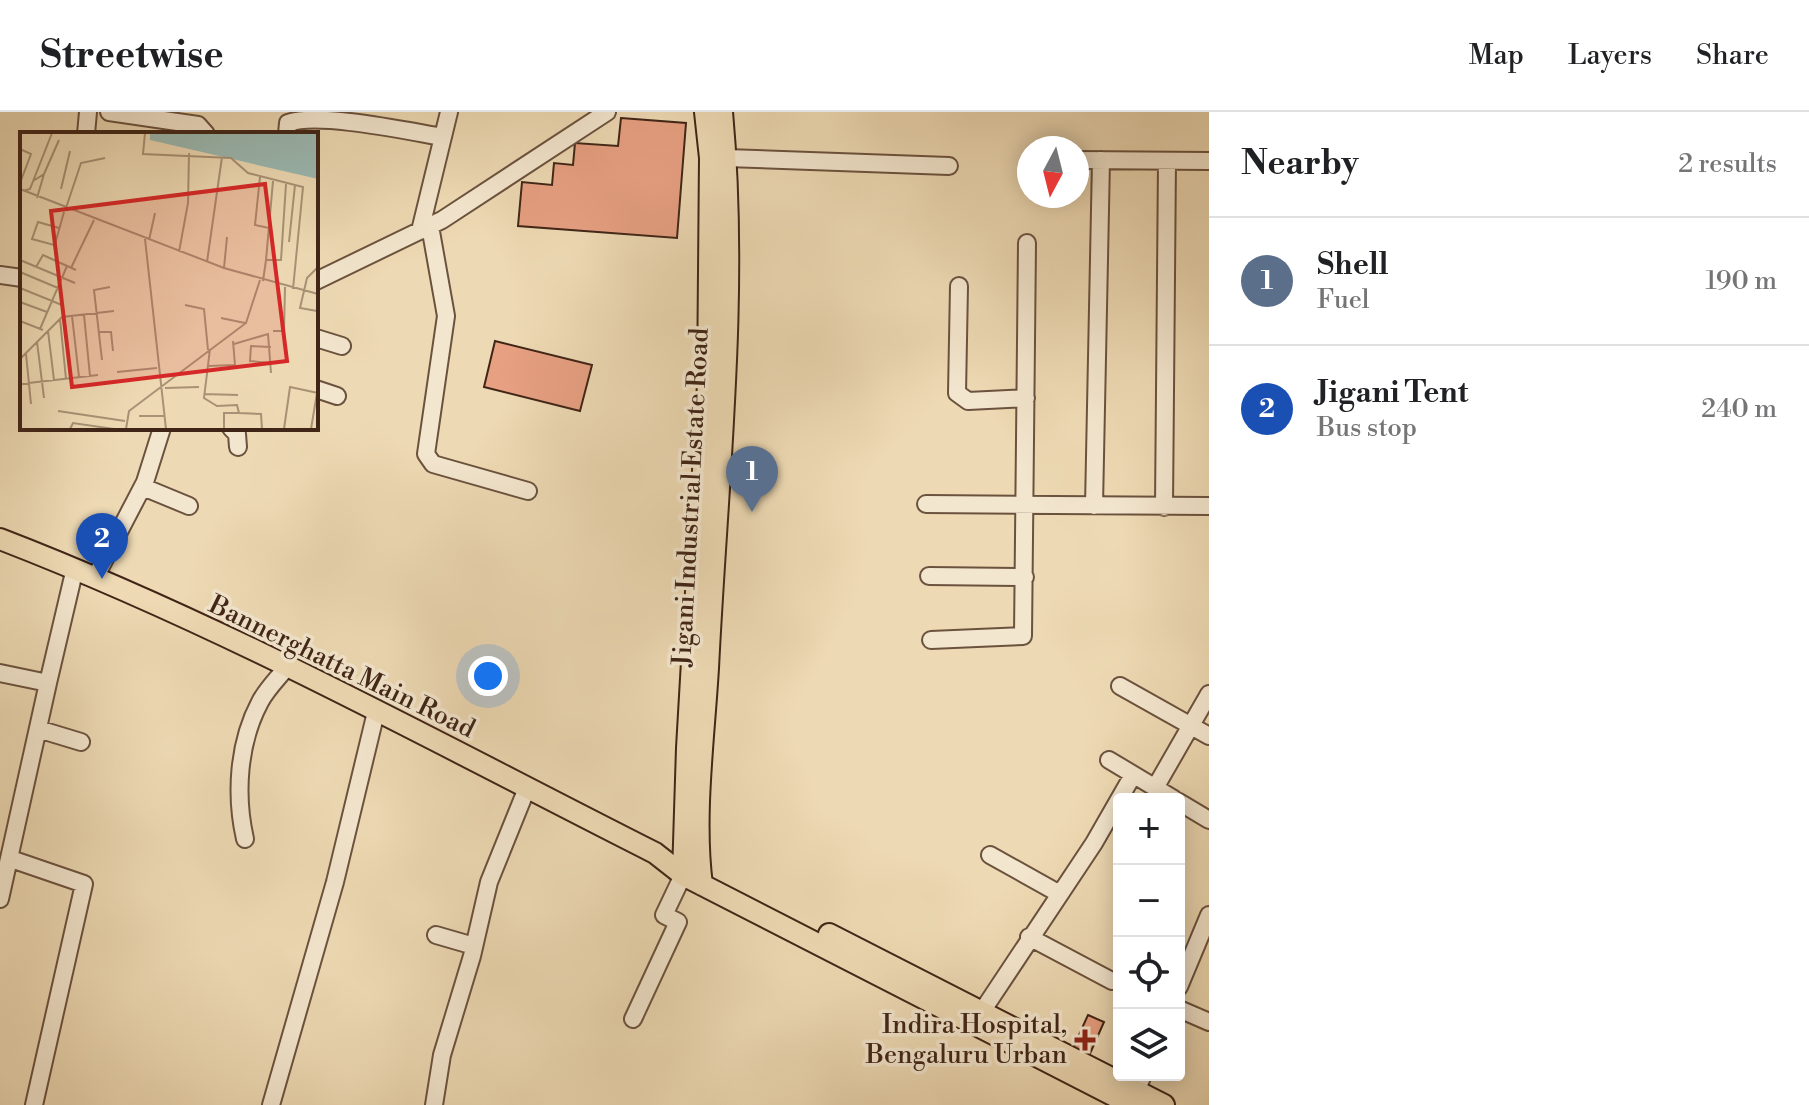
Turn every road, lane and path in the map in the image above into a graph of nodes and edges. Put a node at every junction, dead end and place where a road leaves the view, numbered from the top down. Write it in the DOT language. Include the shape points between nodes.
graph roads {
  1 [pos="88,112"];
  2 [pos="109,112"];
  3 [pos="449,112"];
  4 [pos="607,112"];
  5 [pos="705,112"];
  6 [pos="722,112"];
  7 [pos="288,123"];
  8 [pos="86,132"];
  9 [pos="204,132"];
  10 [pos="443,137"];
  11 [pos="726,158"];
  12 [pos="1089,160"];
  13 [pos="1101,160"];
  14 [pos="1167,161"];
  15 [pos="1209,161"];
  16 [pos="949,166"];
  17 [pos="425,228"];
  18 [pos="1027,243"];
  19 [pos="0,275"];
  20 [pos="20,278"];
  21 [pos="318,280"];
  22 [pos="959,286"];
  23 [pos="318,339"];
  24 [pos="342,346"];
  25 [pos="318,390"];
  26 [pos="337,396"];
  27 [pos="1026,398"];
  28 [pos="161,430"];
  29 [pos="233,430"];
  30 [pos="238,447"];
  31 [pos="143,487"];
  32 [pos="528,491"];
  33 [pos="926,504"];
  34 [pos="1025,505"];
  35 [pos="189,506"];
  36 [pos="1094,506"];
  37 [pos="1209,506"];
  38 [pos="1164,507"];
  39 [pos="0,539"];
  40 [pos="75,568"];
  41 [pos="96,576"];
  42 [pos="929,576"];
  43 [pos="1025,577"];
  44 [pos="931,640"];
  45 [pos="287,667"];
  46 [pos="0,673"];
  47 [pos="48,683"];
  48 [pos="1120,686"];
  49 [pos="1209,694"];
  50 [pos="376,712"];
  51 [pos="1191,726"];
  52 [pos="38,729"];
  53 [pos="1209,736"];
  54 [pos="81,742"];
  55 [pos="1109,760"];
  56 [pos="1133,775"];
  57 [pos="527,788"];
  58 [pos="1155,788"];
  59 [pos="1164,793"];
  60 [pos="1185,805"];
  61 [pos="1209,820"];
  62 [pos="245,839"];
  63 [pos="990,855"];
  64 [pos="11,859"];
  65 [pos="692,872"];
  66 [pos="1058,893"];
  67 [pos="0,899"];
  68 [pos="1209,915"];
  69 [pos="436,935"];
  70 [pos="1029,937"];
  71 [pos="474,946"];
  72 [pos="1185,973"];
  73 [pos="1112,981"];
  74 [pos="1185,1012"];
  75 [pos="979,1017"];
  76 [pos="633,1019"];
  77 [pos="1209,1022"];
  78 [pos="1132,1095"];
  79 [pos="34,1105"];
  80 [pos="271,1105"];
  81 [pos="434,1105"];
  82 [pos="1164,1105"];
  1 -- 8 [label="street"];
  2 -- 9 [label="street" via="198,125"];
  3 -- 10 [label="street"];
  4 -- 17 [label="street"];
  5 -- 65 [label="main road, Jigani Industrial Estate Road" via="710,158 708,384"];
  6 -- 11 [label="main road, Jigani Industrial Estate Road"];
  7 -- 10 [label="street" via="326,118"];
  10 -- 17 [label="street"];
  11 -- 16 [label="street"];
  11 -- 65 [label="main road, Jigani Industrial Estate Road" via="725,381"];
  12 -- 13 [label="street"];
  13 -- 14 [label="street"];
  13 -- 36 [label="street"];
  14 -- 15 [label="street"];
  14 -- 38 [label="street"];
  17 -- 21 [label="street"];
  17 -- 32 [label="street" via="446,316 426,454 433,464"];
  18 -- 27 [label="street"];
  19 -- 20 [label="street"];
  22 -- 27 [label="street" via="957,393 968,401"];
  23 -- 24 [label="street"];
  25 -- 26 [label="street"];
  27 -- 34 [label="street"];
  28 -- 31 [label="street"];
  29 -- 30 [label="street"];
  31 -- 35 [label="street"];
  31 -- 41 [label="street"];
  33 -- 34 [label="street"];
  34 -- 36 [label="street"];
  34 -- 43 [label="street"];
  36 -- 38 [label="street"];
  37 -- 38 [label="street"];
  39 -- 40 [label="main road, Bannerghatta Main Road"];
  40 -- 41 [label="main road, Bannerghatta Main Road"];
  40 -- 47 [label="street"];
  41 -- 45 [label="main road, Bannerghatta Main Road"];
  42 -- 43 [label="street"];
  43 -- 44 [label="street" via="1021,638"];
  45 -- 50 [label="main road, Bannerghatta Main Road"];
  45 -- 62 [label="street" via="260,702 243,756 238,794"];
  46 -- 47 [label="street"];
  47 -- 52 [label="street"];
  48 -- 51 [label="street"];
  49 -- 51 [label="street"];
  50 -- 57 [label="main road, Bannerghatta Main Road"];
  50 -- 80 [label="street" via="335,882"];
  51 -- 53 [label="street"];
  51 -- 58 [label="street"];
  52 -- 54 [label="street"];
  52 -- 64 [label="street"];
  55 -- 56 [label="street"];
  56 -- 58 [label="street"];
  56 -- 66 [label="street"];
  57 -- 65 [label="main road, Bannerghatta Main Road"];
  57 -- 71 [label="street" via="489,882"];
  58 -- 59 [label="street"];
  60 -- 61 [label="street"];
  63 -- 66 [label="street"];
  64 -- 67 [label="street"];
  64 -- 79 [label="street" via="84,884"];
  65 -- 75 [label="main road, Bannerghatta Main Road"];
  65 -- 76 [label="street" via="664,915 678,922"];
  66 -- 70 [label="street"];
  68 -- 72 [label="street"];
  69 -- 71 [label="street"];
  70 -- 73 [label="street"];
  70 -- 75 [label="street"];
  71 -- 81 [label="street" via="442,1055"];
  74 -- 77 [label="street"];
  75 -- 78 [label="main road, Bannerghatta Main Road"];
  78 -- 82 [label="main road, Bannerghatta Main Road"];
}
